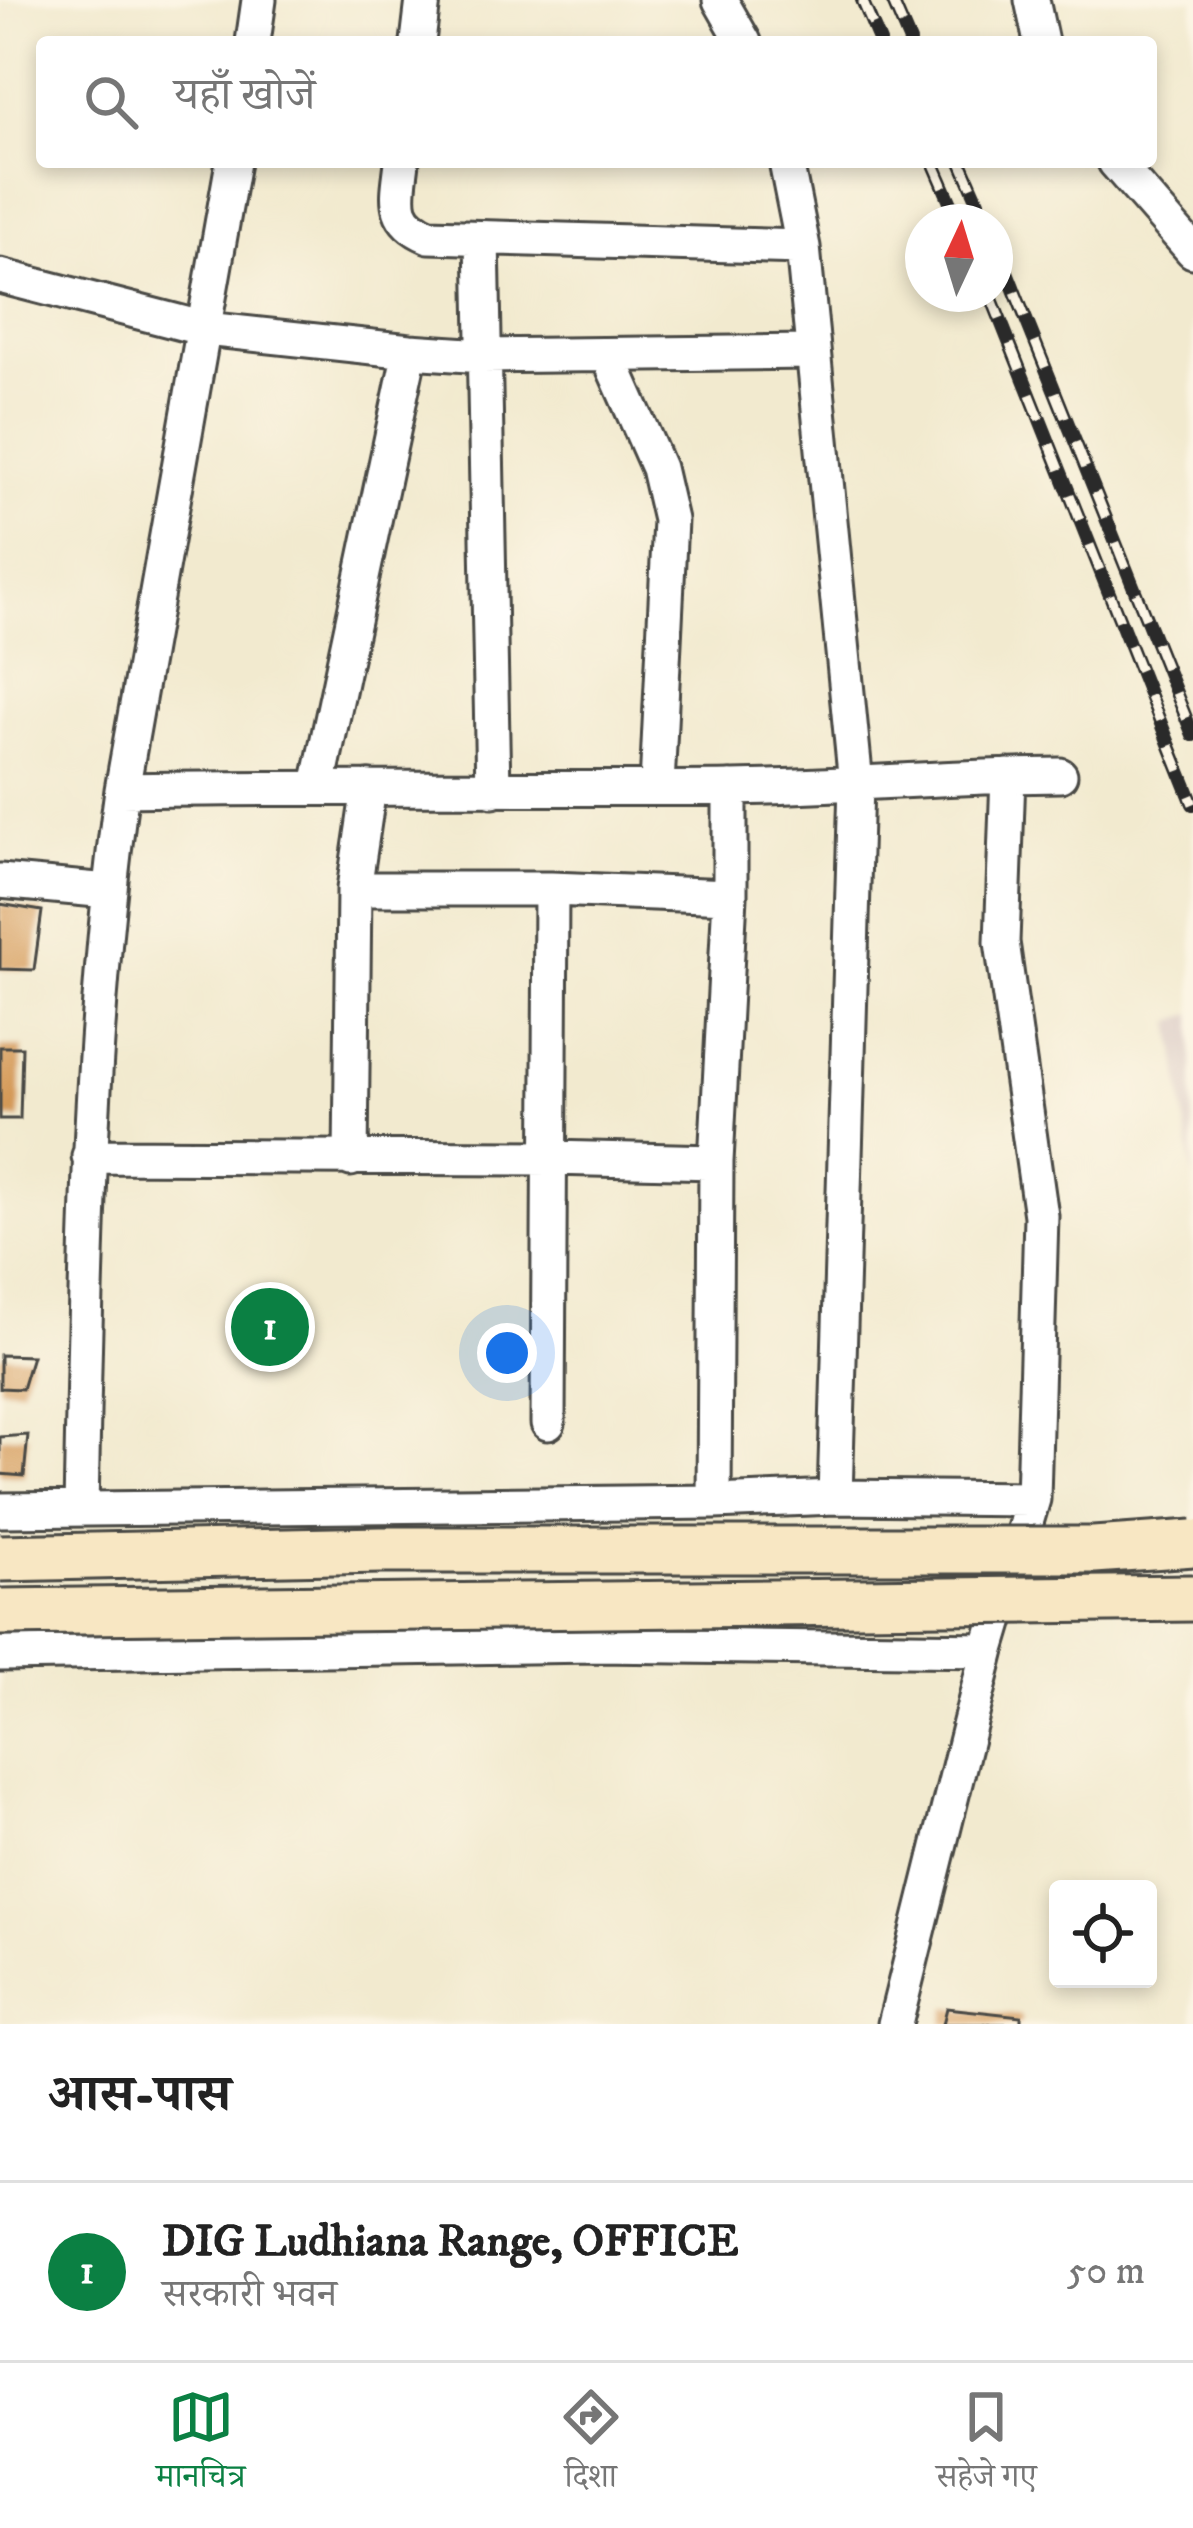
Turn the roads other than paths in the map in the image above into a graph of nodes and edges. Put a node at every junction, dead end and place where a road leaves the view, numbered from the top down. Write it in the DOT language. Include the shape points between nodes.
graph roads {
  1 [pos="259,0"];
  2 [pos="423,0"];
  3 [pos="720,0"];
  4 [pos="1032,0"];
  5 [pos="254,36"];
  6 [pos="419,36"];
  7 [pos="741,36"];
  8 [pos="1040,36"];
  9 [pos="232,168"];
  10 [pos="401,168"];
  11 [pos="787,168"];
  12 [pos="1120,168"];
  13 [pos="482,238"];
  14 [pos="803,247"];
  15 [pos="1193,250"];
  16 [pos="0,276"];
  17 [pos="0,289"];
  18 [pos="205,329"];
  19 [pos="410,351"];
  20 [pos="812,352"];
  21 [pos="608,355"];
  22 [pos="483,356"];
  23 [pos="1060,775"];
  24 [pos="1008,776"];
  25 [pos="856,784"];
  26 [pos="318,786"];
  27 [pos="657,786"];
  28 [pos="369,788"];
  29 [pos="730,788"];
  30 [pos="122,790"];
  31 [pos="493,790"];
  32 [pos="0,881"];
  33 [pos="354,889"];
  34 [pos="551,889"];
  35 [pos="108,891"];
  36 [pos="730,896"];
  37 [pos="89,1156"];
  38 [pos="551,1158"];
  39 [pos="351,1159"];
  40 [pos="716,1162"];
  41 [pos="548,1423"];
  42 [pos="835,1497"];
  43 [pos="1034,1499"];
  44 [pos="714,1502"];
  45 [pos="81,1508"];
  46 [pos="0,1510"];
  47 [pos="1193,1543"];
  48 [pos="0,1558"];
  49 [pos="1193,1598"];
  50 [pos="0,1612"];
  51 [pos="992,1641"];
  52 [pos="0,1654"];
  53 [pos="896,2024"];
  1 -- 5 [label="street"];
  2 -- 6 [label="street"];
  3 -- 7 [label="street"];
  4 -- 8 [label="street"];
  9 -- 18 [label="street"];
  10 -- 13 [label="street" via="398,198 410,228"];
  11 -- 14 [label="street"];
  12 -- 15 [label="street"];
  13 -- 14 [label="street"];
  13 -- 22 [label="street"];
  14 -- 20 [label="street"];
  16 -- 17 [label="street"];
  16 -- 18 [label="street"];
  18 -- 19 [label="street"];
  18 -- 30 [label="street"];
  19 -- 22 [label="street"];
  19 -- 26 [label="street"];
  20 -- 21 [label="street"];
  20 -- 25 [label="street"];
  21 -- 22 [label="street"];
  21 -- 27 [label="street" via="658,468 670,520"];
  22 -- 31 [label="street"];
  23 -- 24 [label="street"];
  24 -- 25 [label="street"];
  24 -- 43 [label="street" via="1002,942 1041,1216"];
  25 -- 29 [label="street"];
  25 -- 42 [label="street"];
  26 -- 28 [label="street"];
  26 -- 30 [label="street"];
  27 -- 29 [label="street"];
  27 -- 31 [label="street"];
  28 -- 31 [label="street"];
  28 -- 33 [label="street"];
  29 -- 36 [label="street"];
  30 -- 35 [label="street"];
  32 -- 35 [label="street"];
  33 -- 34 [label="street"];
  33 -- 39 [label="street"];
  34 -- 36 [label="street"];
  34 -- 38 [label="street"];
  35 -- 37 [label="street"];
  36 -- 40 [label="street"];
  37 -- 39 [label="street"];
  37 -- 45 [label="street"];
  38 -- 39 [label="street"];
  38 -- 40 [label="street"];
  38 -- 41 [label="street"];
  40 -- 44 [label="street"];
  42 -- 43 [label="street"];
  42 -- 44 [label="street"];
  43 -- 51 [label="street"];
  44 -- 45 [label="street"];
  45 -- 46 [label="street"];
  47 -- 48 [label="street, bridge"];
  49 -- 50 [label="street, bridge"];
  51 -- 52 [label="street"];
  51 -- 53 [label="street"];
}
